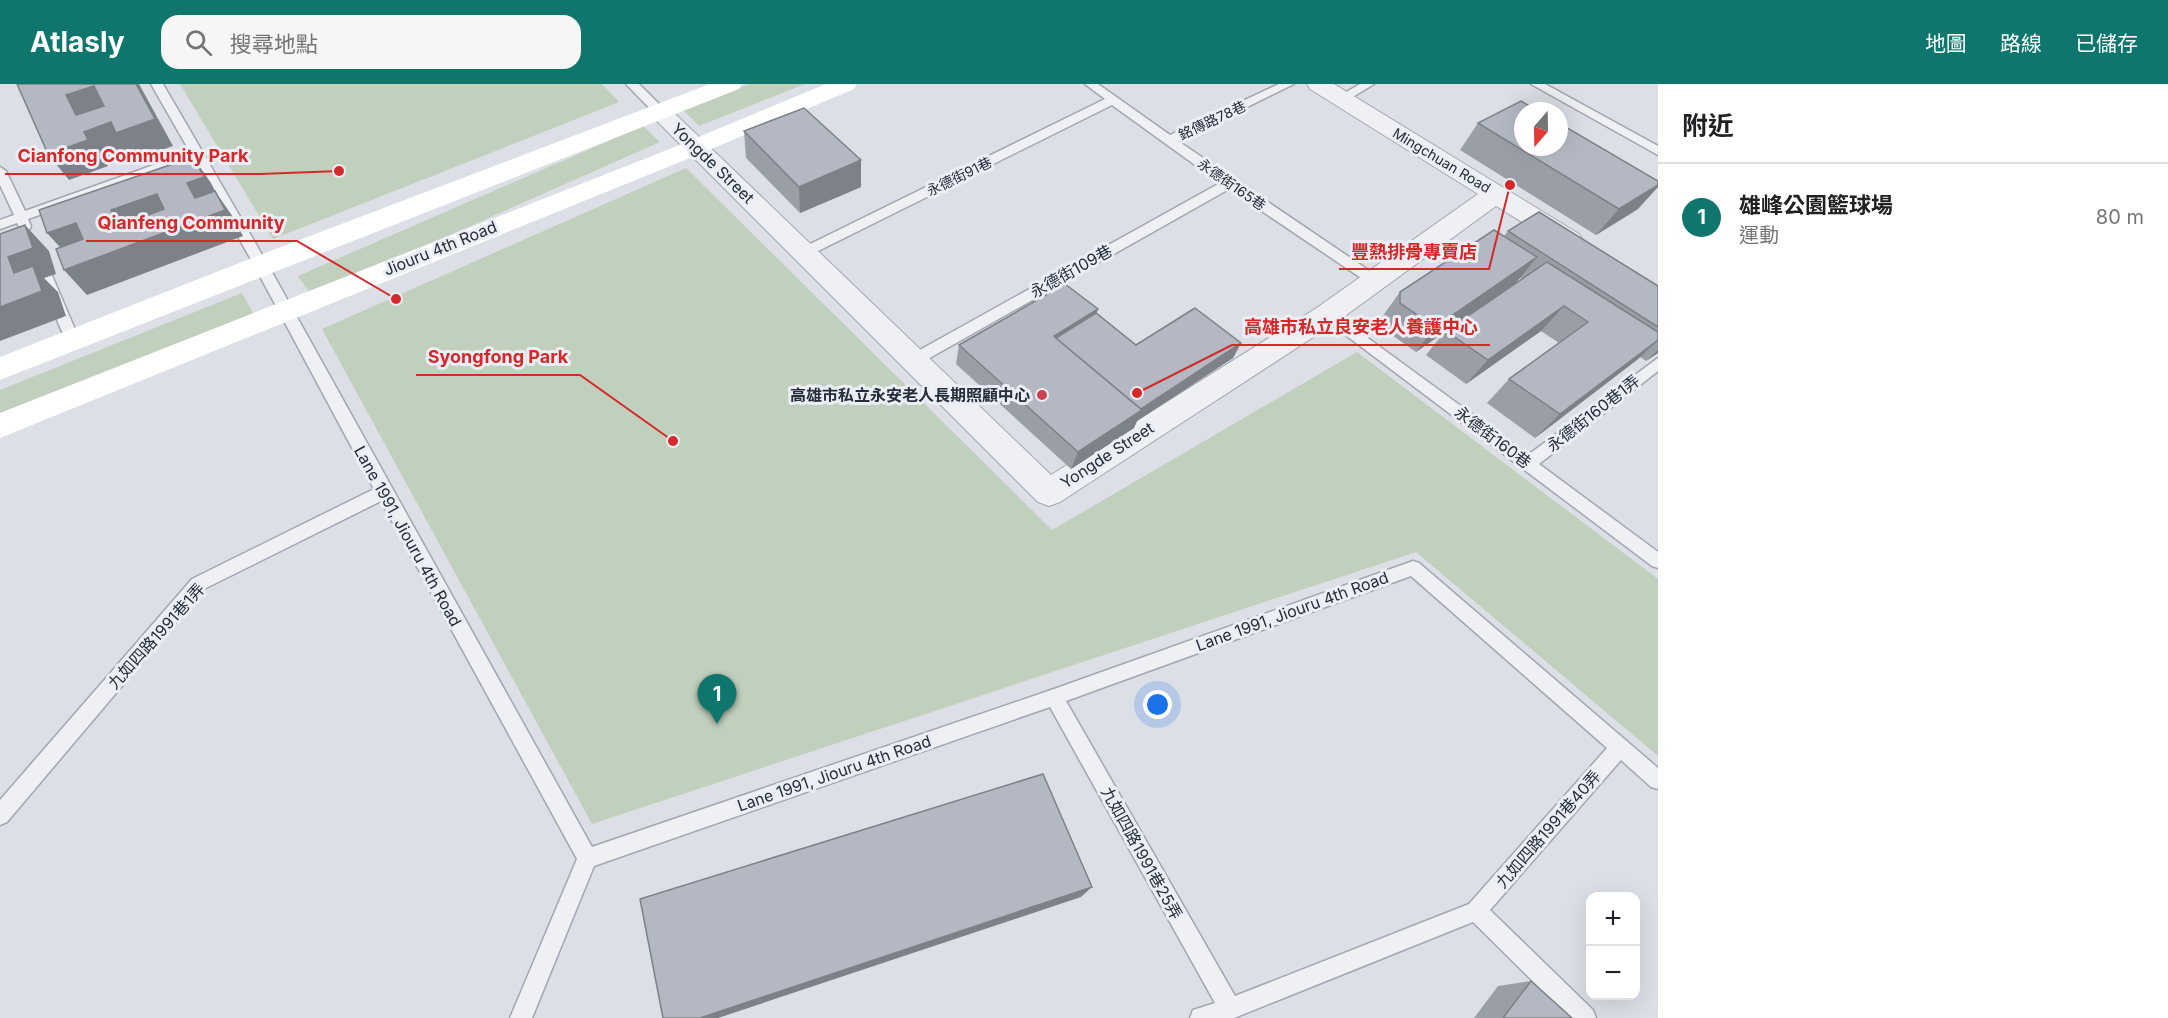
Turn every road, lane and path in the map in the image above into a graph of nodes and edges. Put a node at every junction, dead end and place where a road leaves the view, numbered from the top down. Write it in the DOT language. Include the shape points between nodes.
graph roads {
  1 [pos="157,84"];
  2 [pos="632,84"];
  3 [pos="730,84"];
  4 [pos="846,84"];
  5 [pos="1091,84"];
  6 [pos="1288,84"];
  7 [pos="1317,84"];
  8 [pos="1368,84"];
  9 [pos="1537,84"];
  10 [pos="1342,99"];
  11 [pos="1113,100"];
  12 [pos="660,112"];
  13 [pos="1169,140"];
  14 [pos="697,146"];
  15 [pos="1658,151"];
  16 [pos="196,154"];
  17 [pos="0,171"];
  18 [pos="1229,183"];
  19 [pos="1496,194"];
  20 [pos="21,217"];
  21 [pos="0,225"];
  22 [pos="1587,250"];
  23 [pos="805,252"];
  24 [pos="261,265"];
  25 [pos="1375,280"];
  26 [pos="285,310"];
  27 [pos="1328,314"];
  28 [pos="73,341"];
  29 [pos="914,360"];
  30 [pos="1658,363"];
  31 [pos="0,369"];
  32 [pos="0,426"];
  33 [pos="1529,463"];
  34 [pos="384,492"];
  35 [pos="1658,561"];
  36 [pos="1054,697"];
  37 [pos="1620,747"];
  38 [pos="1658,780"];
  39 [pos="0,815"];
  40 [pos="587,858"];
  41 [pos="1476,911"];
  42 [pos="1230,1009"];
  43 [pos="521,1018"];
  44 [pos="1201,1018"];
  45 [pos="1585,1018"];
  1 -- 16 [label="lane, Lane 1991, Jiouru 4th Road"];
  2 -- 12 [label="lane"];
  3 -- 12 [label="street"];
  4 -- 14 [label="street, Jiouru 4th Road"];
  5 -- 11 [label="lane, 永德街165巷"];
  6 -- 13 [label="lane, 銘傳路78巷"];
  7 -- 10 [label="street, Mingchuan Road"];
  8 -- 10 [label="lane"];
  9 -- 15 [label="lane"];
  10 -- 19 [label="street, Mingchuan Road"];
  11 -- 13 [label="lane, 永德街165巷"];
  11 -- 23 [label="lane, 永德街91巷"];
  12 -- 14 [label="street, Yongde Street"];
  12 -- 24 [label="street"];
  13 -- 18 [label="lane, 永德街165巷"];
  14 -- 23 [label="street, Yongde Street"];
  14 -- 26 [label="street, Jiouru 4th Road"];
  16 -- 20 [label="lane"];
  16 -- 24 [label="lane, Lane 1991, Jiouru 4th Road"];
  17 -- 20 [label="lane"];
  18 -- 25 [label="lane, 永德街165巷"];
  18 -- 29 [label="lane, 永德街109巷"];
  19 -- 22 [label="street, Mingchuan Road"];
  19 -- 25 [label="street, Yongde Street"];
  20 -- 21 [label="lane"];
  20 -- 28 [label="lane"];
  23 -- 29 [label="street, Yongde Street"];
  24 -- 26 [label="lane, Lane 1991, Jiouru 4th Road"];
  24 -- 28 [label="street"];
  25 -- 27 [label="street, Yongde Street"];
  26 -- 32 [label="street, Jiouru 4th Road"];
  26 -- 34 [label="lane, Lane 1991, Jiouru 4th Road"];
  27 -- 29 [label="street, Yongde Street" via="1049,493"];
  27 -- 33 [label="lane, 永德街160巷"];
  28 -- 31 [label="street"];
  30 -- 33 [label="lane, 永德街160巷1弄"];
  33 -- 35 [label="lane, 永德街160巷"];
  34 -- 39 [label="lane, 九如四路1991巷1弄" via="198,584"];
  34 -- 40 [label="lane, Lane 1991, Jiouru 4th Road"];
  36 -- 37 [label="lane, Lane 1991, Jiouru 4th Road" via="1413,568"];
  36 -- 40 [label="lane, Lane 1991, Jiouru 4th Road"];
  36 -- 42 [label="lane, 九如四路1991巷25弄"];
  37 -- 38 [label="lane, Lane 1991, Jiouru 4th Road"];
  37 -- 41 [label="lane, 九如四路1991巷40弄"];
  40 -- 43 [label="lane"];
  41 -- 42 [label="lane"];
  41 -- 45 [label="lane"];
  42 -- 44 [label="lane"];
}
